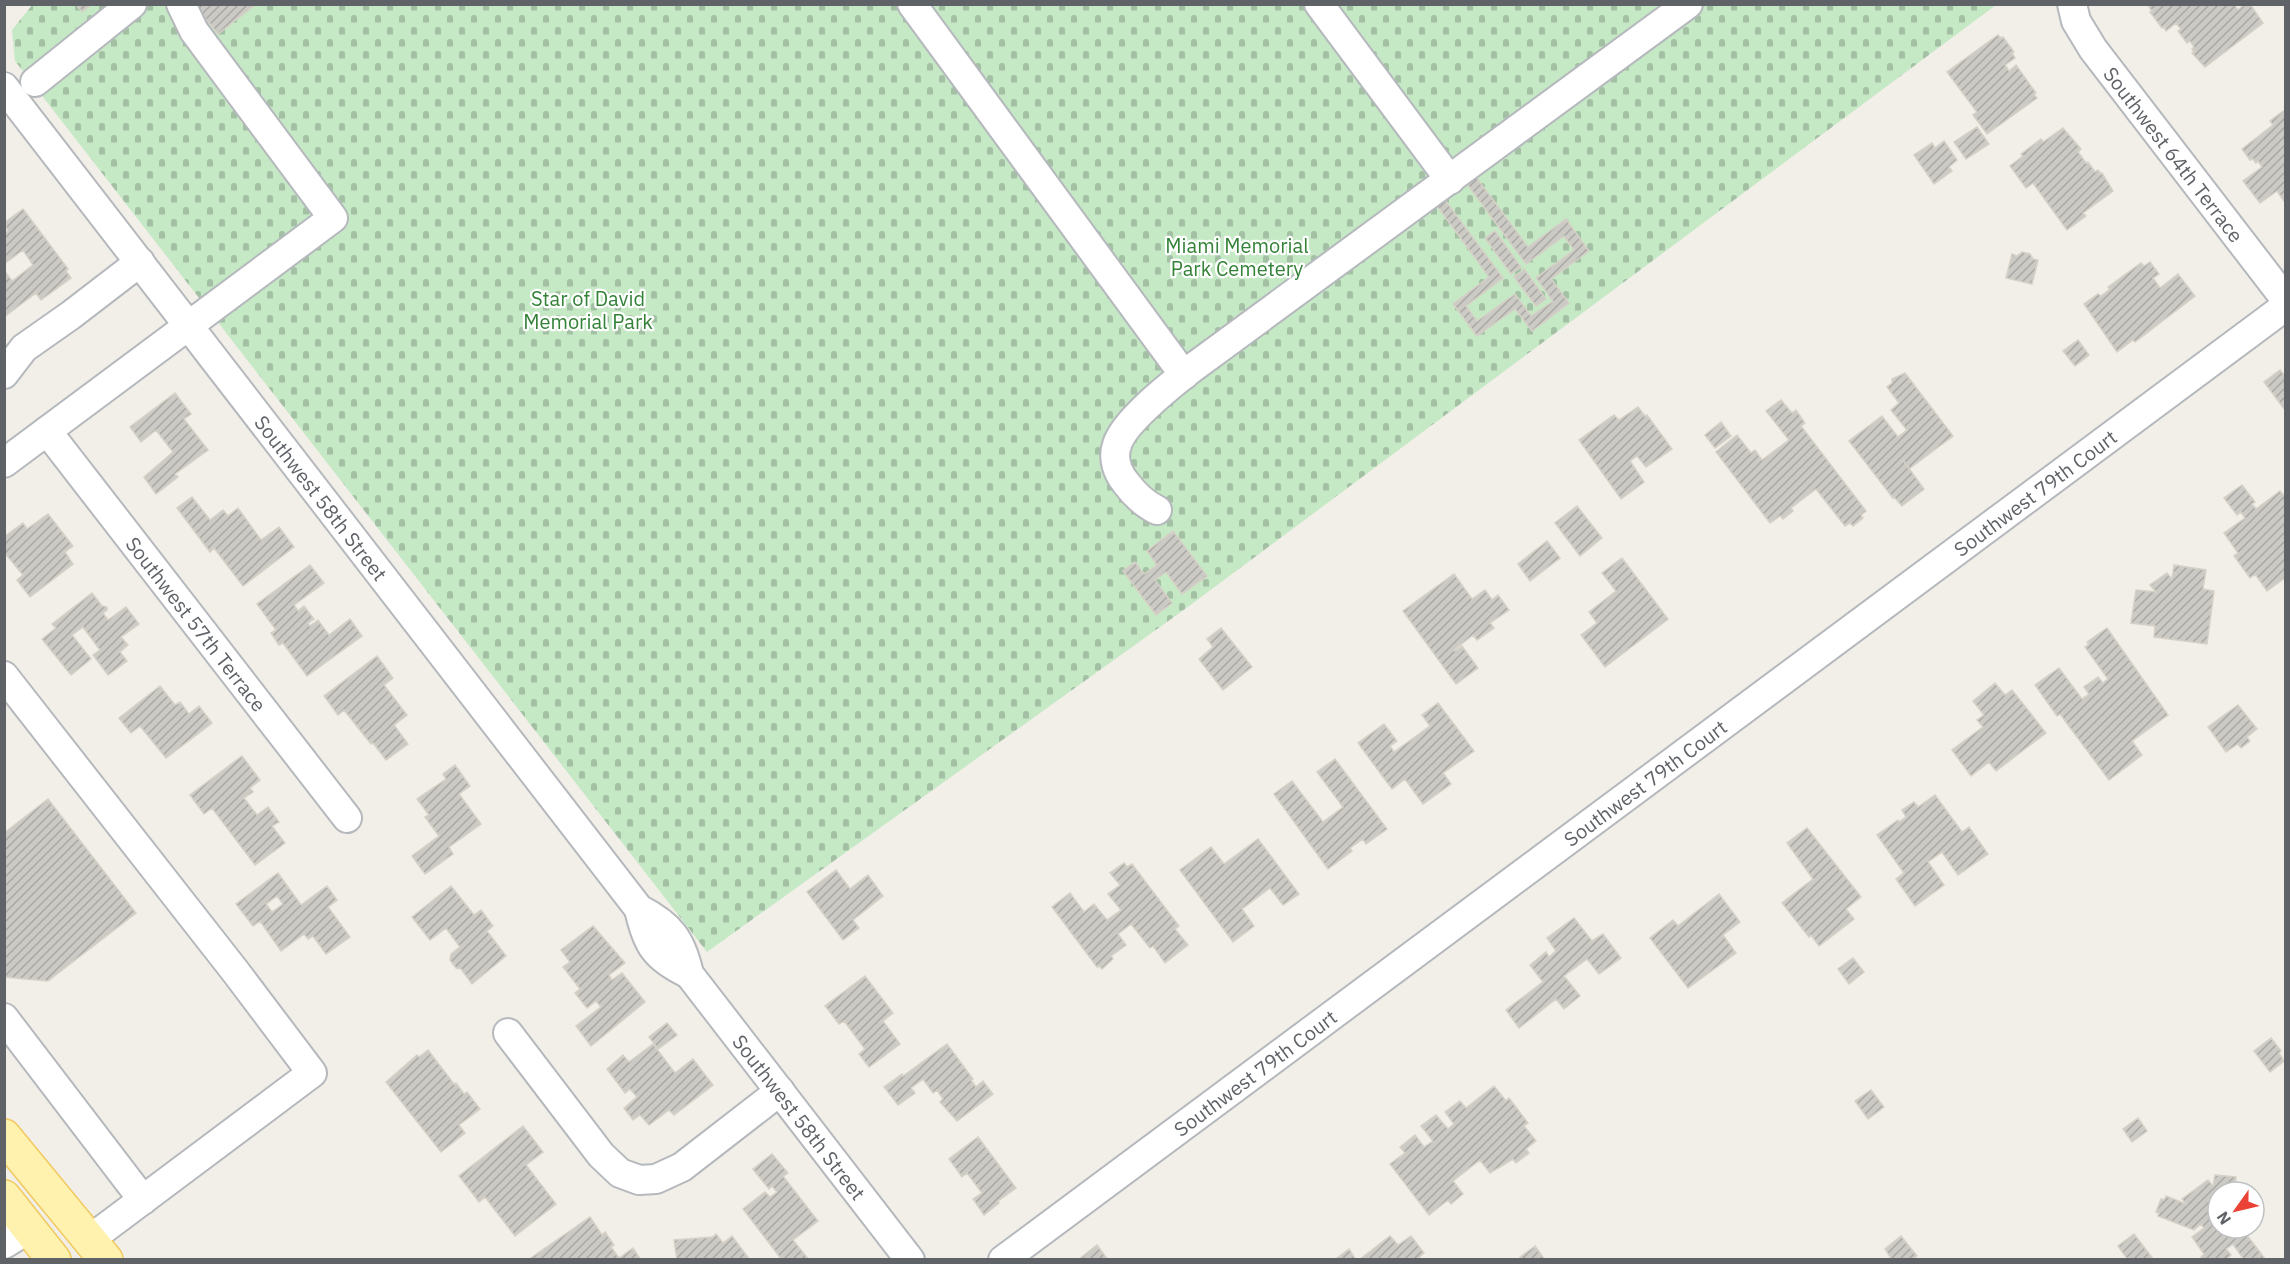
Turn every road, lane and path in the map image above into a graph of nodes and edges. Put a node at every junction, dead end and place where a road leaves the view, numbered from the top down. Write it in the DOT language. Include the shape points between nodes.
graph roads {
  1 [pos="132,4"];
  2 [pos="181,4"];
  3 [pos="912,4"];
  4 [pos="1319,4"];
  5 [pos="1688,4"];
  6 [pos="2072,4"];
  7 [pos="35,82"];
  8 [pos="4,87"];
  9 [pos="1450,180"];
  10 [pos="140,262"];
  11 [pos="2286,300"];
  12 [pos="2286,306"];
  13 [pos="187,326"];
  14 [pos="4,374"];
  15 [pos="1184,375"];
  16 [pos="47,431"];
  17 [pos="4,463"];
  18 [pos="1157,510"];
  19 [pos="4,676"];
  20 [pos="347,818"];
  21 [pos="4,1018"];
  22 [pos="508,1033"];
  23 [pos="780,1091"];
  24 [pos="4,1136"];
  25 [pos="4,1197"];
  26 [pos="143,1200"];
  27 [pos="17,1236"];
  28 [pos="97,1250"];
  29 [pos="54,1260"];
  30 [pos="910,1260"];
  31 [pos="1003,1260"];
  1 -- 7 [label="street"];
  2 -- 13 [label="street" via="194,31 333,218"];
  3 -- 15 [label="street"];
  4 -- 9 [label="street"];
  5 -- 9 [label="street"];
  6 -- 11 [label="street, Southwest 64th Terrace" via="2076,21 2093,49"];
  8 -- 10 [label="street, Southwest 58th Street"];
  9 -- 15 [label="street"];
  10 -- 13 [label="street, Southwest 58th Street"];
  10 -- 14 [label="street" via="24,348"];
  12 -- 31 [label="street, Southwest 79th Court"];
  13 -- 16 [label="street"];
  13 -- 23 [label="street, Southwest 58th Street" via="639,909 651,947 668,963 689,974"];
  15 -- 18 [label="street" via="1147,406 1117,444 1116,466 1123,480 1147,506"];
  16 -- 17 [label="street"];
  16 -- 20 [label="street, Southwest 57th Terrace"];
  19 -- 26 [label="street" via="312,1073"];
  21 -- 26 [label="street"];
  22 -- 23 [label="street" via="601,1155 620,1173 639,1180 656,1179 682,1167"];
  23 -- 30 [label="street, Southwest 58th Street"];
  24 -- 28 [label="main road"];
  25 -- 27 [label="main road"];
  26 -- 28 [label="street"];
  27 -- 29 [label="main road"];
}
